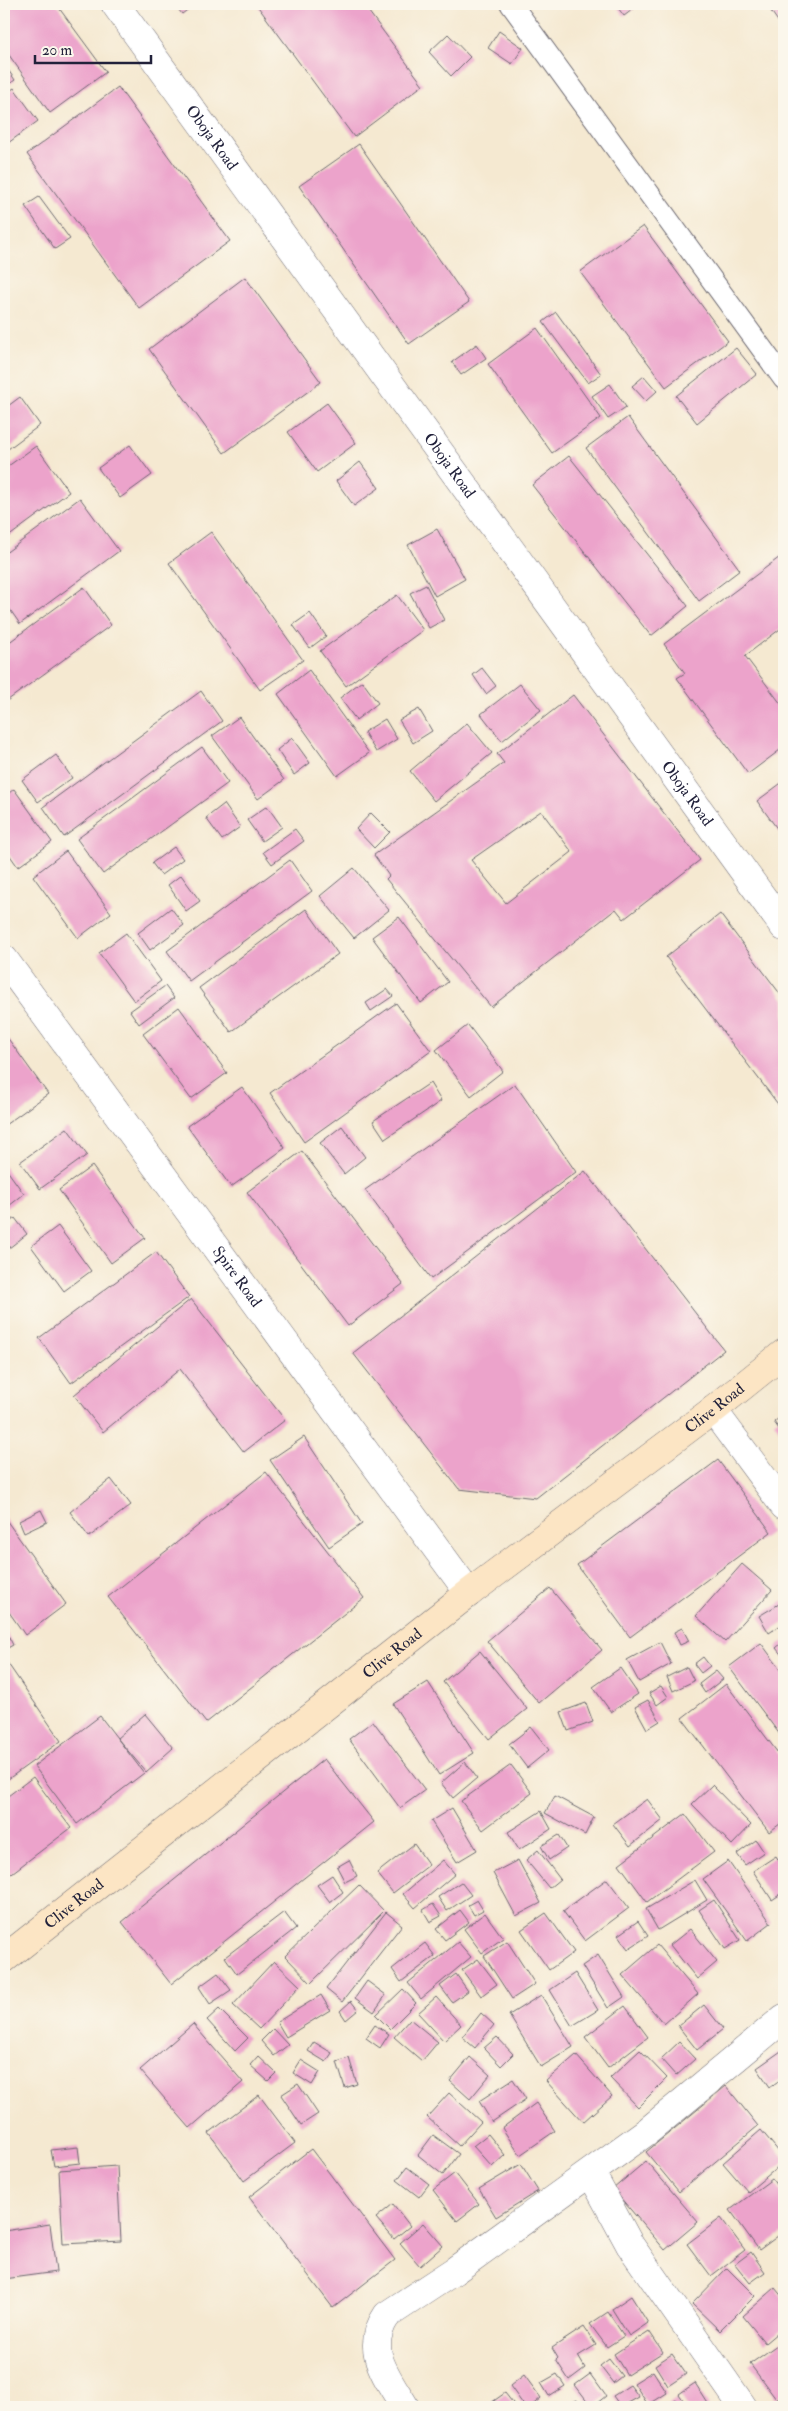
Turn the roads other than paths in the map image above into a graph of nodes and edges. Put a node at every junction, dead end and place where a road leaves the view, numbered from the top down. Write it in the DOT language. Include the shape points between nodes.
graph roads {
  1 [pos="116,4"];
  2 [pos="511,4"];
  3 [pos="784,380"];
  4 [pos="784,927"];
  5 [pos="4,959"];
  6 [pos="784,1353"];
  7 [pos="713,1410"];
  8 [pos="784,1506"];
  9 [pos="469,1593"];
  10 [pos="4,1959"];
  11 [pos="784,2018"];
  12 [pos="591,2173"];
  13 [pos="405,2407"];
  14 [pos="743,2407"];
  1 -- 4 [label="street, Oboja Road"];
  2 -- 3 [label="lane"];
  5 -- 9 [label="street, Spire Road"];
  6 -- 7 [label="street, Clive Road"];
  7 -- 8 [label="street"];
  7 -- 9 [label="street, Clive Road"];
  9 -- 10 [label="street, Clive Road"];
  11 -- 12 [label="street" via="649,2130"];
  12 -- 13 [label="street" via="388,2315 380,2325 376,2342 378,2358"];
  12 -- 14 [label="street" via="630,2245"];
}
